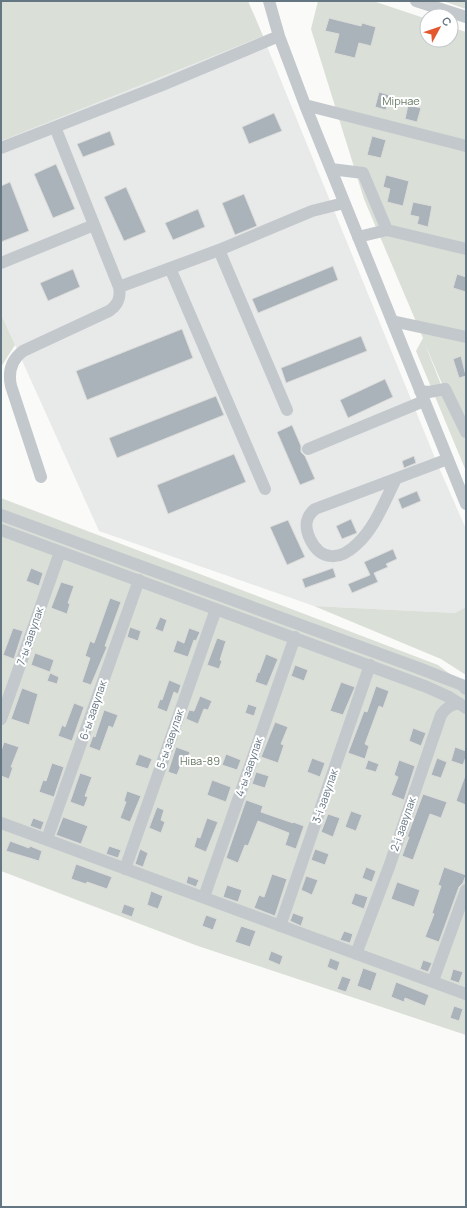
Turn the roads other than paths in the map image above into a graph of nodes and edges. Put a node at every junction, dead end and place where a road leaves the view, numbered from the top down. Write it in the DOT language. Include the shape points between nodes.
graph roads {
  1 [pos="268,1"];
  2 [pos="416,1"];
  3 [pos="466,17"];
  4 [pos="279,36"];
  5 [pos="305,105"];
  6 [pos="55,127"];
  7 [pos="466,146"];
  8 [pos="1,148"];
  9 [pos="331,169"];
  10 [pos="344,203"];
  11 [pos="94,225"];
  12 [pos="387,230"];
  13 [pos="358,237"];
  14 [pos="219,250"];
  15 [pos="466,250"];
  16 [pos="1,263"];
  17 [pos="170,268"];
  18 [pos="119,287"];
  19 [pos="392,321"];
  20 [pos="466,337"];
  21 [pos="422,396"];
  22 [pos="287,410"];
  23 [pos="466,432"];
  24 [pos="308,449"];
  25 [pos="448,458"];
  26 [pos="41,478"];
  27 [pos="396,479"];
  28 [pos="265,489"];
  29 [pos="466,504"];
  30 [pos="1,515"];
  31 [pos="1,530"];
  32 [pos="60,552"];
  33 [pos="139,580"];
  34 [pos="216,609"];
  35 [pos="294,637"];
  36 [pos="370,665"];
  37 [pos="465,687"];
  38 [pos="462,706"];
  39 [pos="1,719"];
  40 [pos="1,823"];
  41 [pos="47,839"];
  42 [pos="125,869"];
  43 [pos="466,890"];
  44 [pos="204,896"];
  45 [pos="280,926"];
  46 [pos="356,954"];
  47 [pos="433,981"];
  48 [pos="466,994"];
  1 -- 4 [label="street"];
  2 -- 3 [label="street"];
  4 -- 5 [label="street"];
  4 -- 6 [label="street"];
  5 -- 7 [label="street"];
  5 -- 9 [label="street"];
  6 -- 8 [label="street"];
  6 -- 11 [label="street"];
  9 -- 10 [label="street"];
  9 -- 12 [label="street" via="362,173"];
  10 -- 13 [label="street"];
  10 -- 14 [label="street" via="312,211"];
  11 -- 16 [label="street"];
  11 -- 18 [label="street"];
  12 -- 13 [label="street"];
  12 -- 15 [label="street"];
  13 -- 19 [label="street"];
  14 -- 17 [label="street"];
  14 -- 22 [label="street"];
  17 -- 18 [label="street"];
  17 -- 28 [label="street"];
  18 -- 26 [label="street" via="118,301 109,311 23,351 11,366 11,386"];
  19 -- 20 [label="street"];
  19 -- 21 [label="street"];
  21 -- 23 [label="street" via="446,388"];
  21 -- 24 [label="street"];
  21 -- 25 [label="street"];
  25 -- 27 [label="street"];
  25 -- 29 [label="street"];
  27 -- 27 [label="street" via="319,507 311,513 306,528 318,551 324,556 334,557 359,543 372,525"];
  30 -- 37 [label="street"];
  31 -- 32 [label="street"];
  32 -- 33 [label="street"];
  32 -- 39 [label="street, 7-ы завулак"];
  33 -- 34 [label="street"];
  33 -- 41 [label="street, 6-ы завулак"];
  34 -- 35 [label="street"];
  34 -- 42 [label="street, 5-ы завулак"];
  35 -- 36 [label="street"];
  35 -- 44 [label="street, 4-ы завулак"];
  36 -- 38 [label="street" via="433,689"];
  36 -- 45 [label="street, 3-і завулак"];
  38 -- 46 [label="street, 2-і завулак" via="451,705 441,715"];
  40 -- 41 [label="street"];
  41 -- 42 [label="street"];
  42 -- 44 [label="street"];
  43 -- 47 [label="street"];
  44 -- 45 [label="street"];
  45 -- 46 [label="street"];
  46 -- 47 [label="street"];
  47 -- 48 [label="street"];
}
